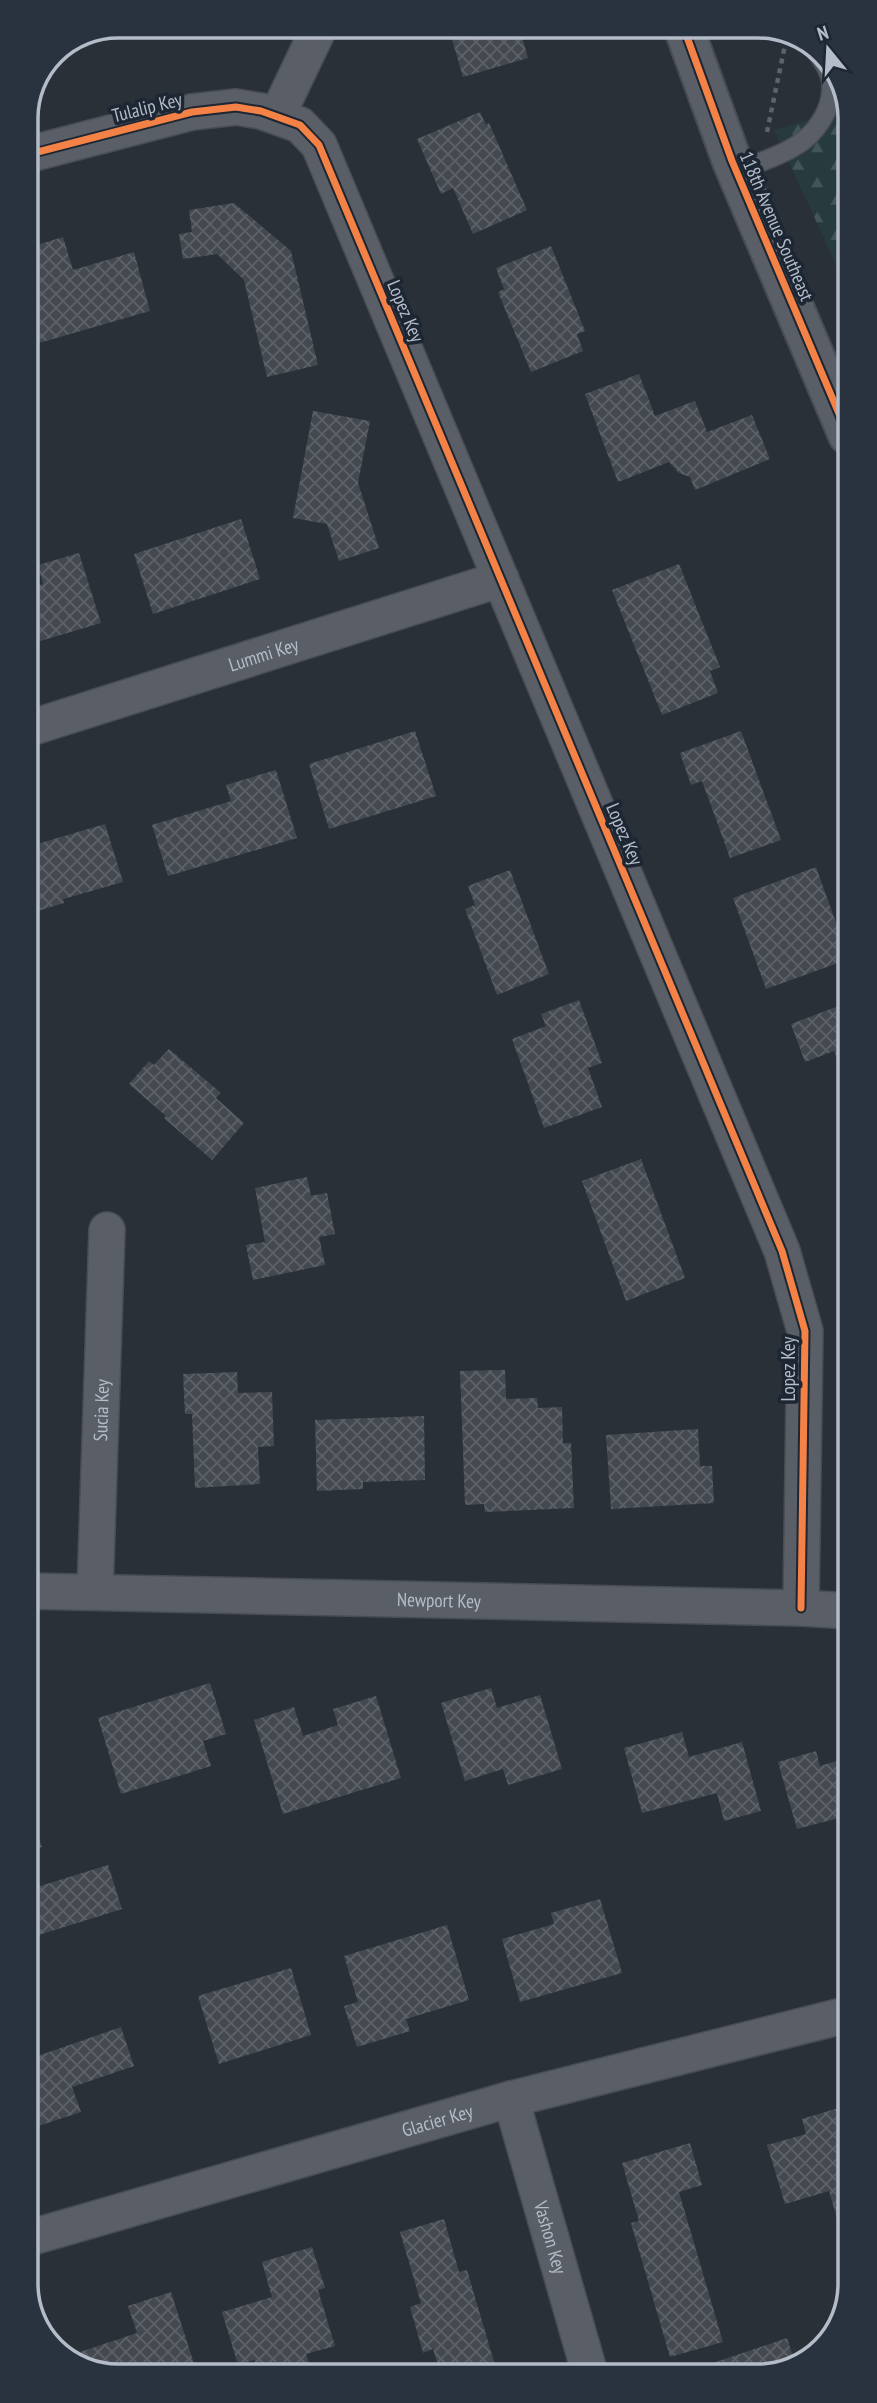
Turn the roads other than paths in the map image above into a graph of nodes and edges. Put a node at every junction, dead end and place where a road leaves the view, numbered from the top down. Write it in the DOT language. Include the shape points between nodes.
graph roads {
  1 [pos="314,38"];
  2 [pos="688,39"];
  3 [pos="831,84"];
  4 [pos="277,116"];
  5 [pos="39,152"];
  6 [pos="736,171"];
  7 [pos="838,411"];
  8 [pos="501,579"];
  9 [pos="39,725"];
  10 [pos="107,1230"];
  11 [pos="38,1591"];
  12 [pos="95,1592"];
  13 [pos="801,1608"];
  14 [pos="838,1610"];
  15 [pos="838,2017"];
  16 [pos="511,2099"];
  17 [pos="38,2235"];
  18 [pos="587,2364"];
  1 -- 4 [label="street"];
  2 -- 6 [label="street, 118th Avenue Southeast"];
  3 -- 6 [label="lane" via="828,106 808,138"];
  4 -- 5 [label="street, Tulalip Key" via="236,107 192,112"];
  4 -- 8 [label="street, Lopez Key" via="300,125 320,145"];
  6 -- 7 [label="street, 118th Avenue Southeast"];
  8 -- 9 [label="street, Lummi Key"];
  8 -- 13 [label="street, Lopez Key" via="795,1290 805,1331"];
  10 -- 12 [label="street, Sucia Key"];
  11 -- 12 [label="street, Newport Key"];
  12 -- 13 [label="street, Newport Key"];
  13 -- 14 [label="street, Newport Key"];
  15 -- 16 [label="street, Glacier Key"];
  16 -- 17 [label="street, Glacier Key"];
  16 -- 18 [label="street, Vashon Key"];
}
